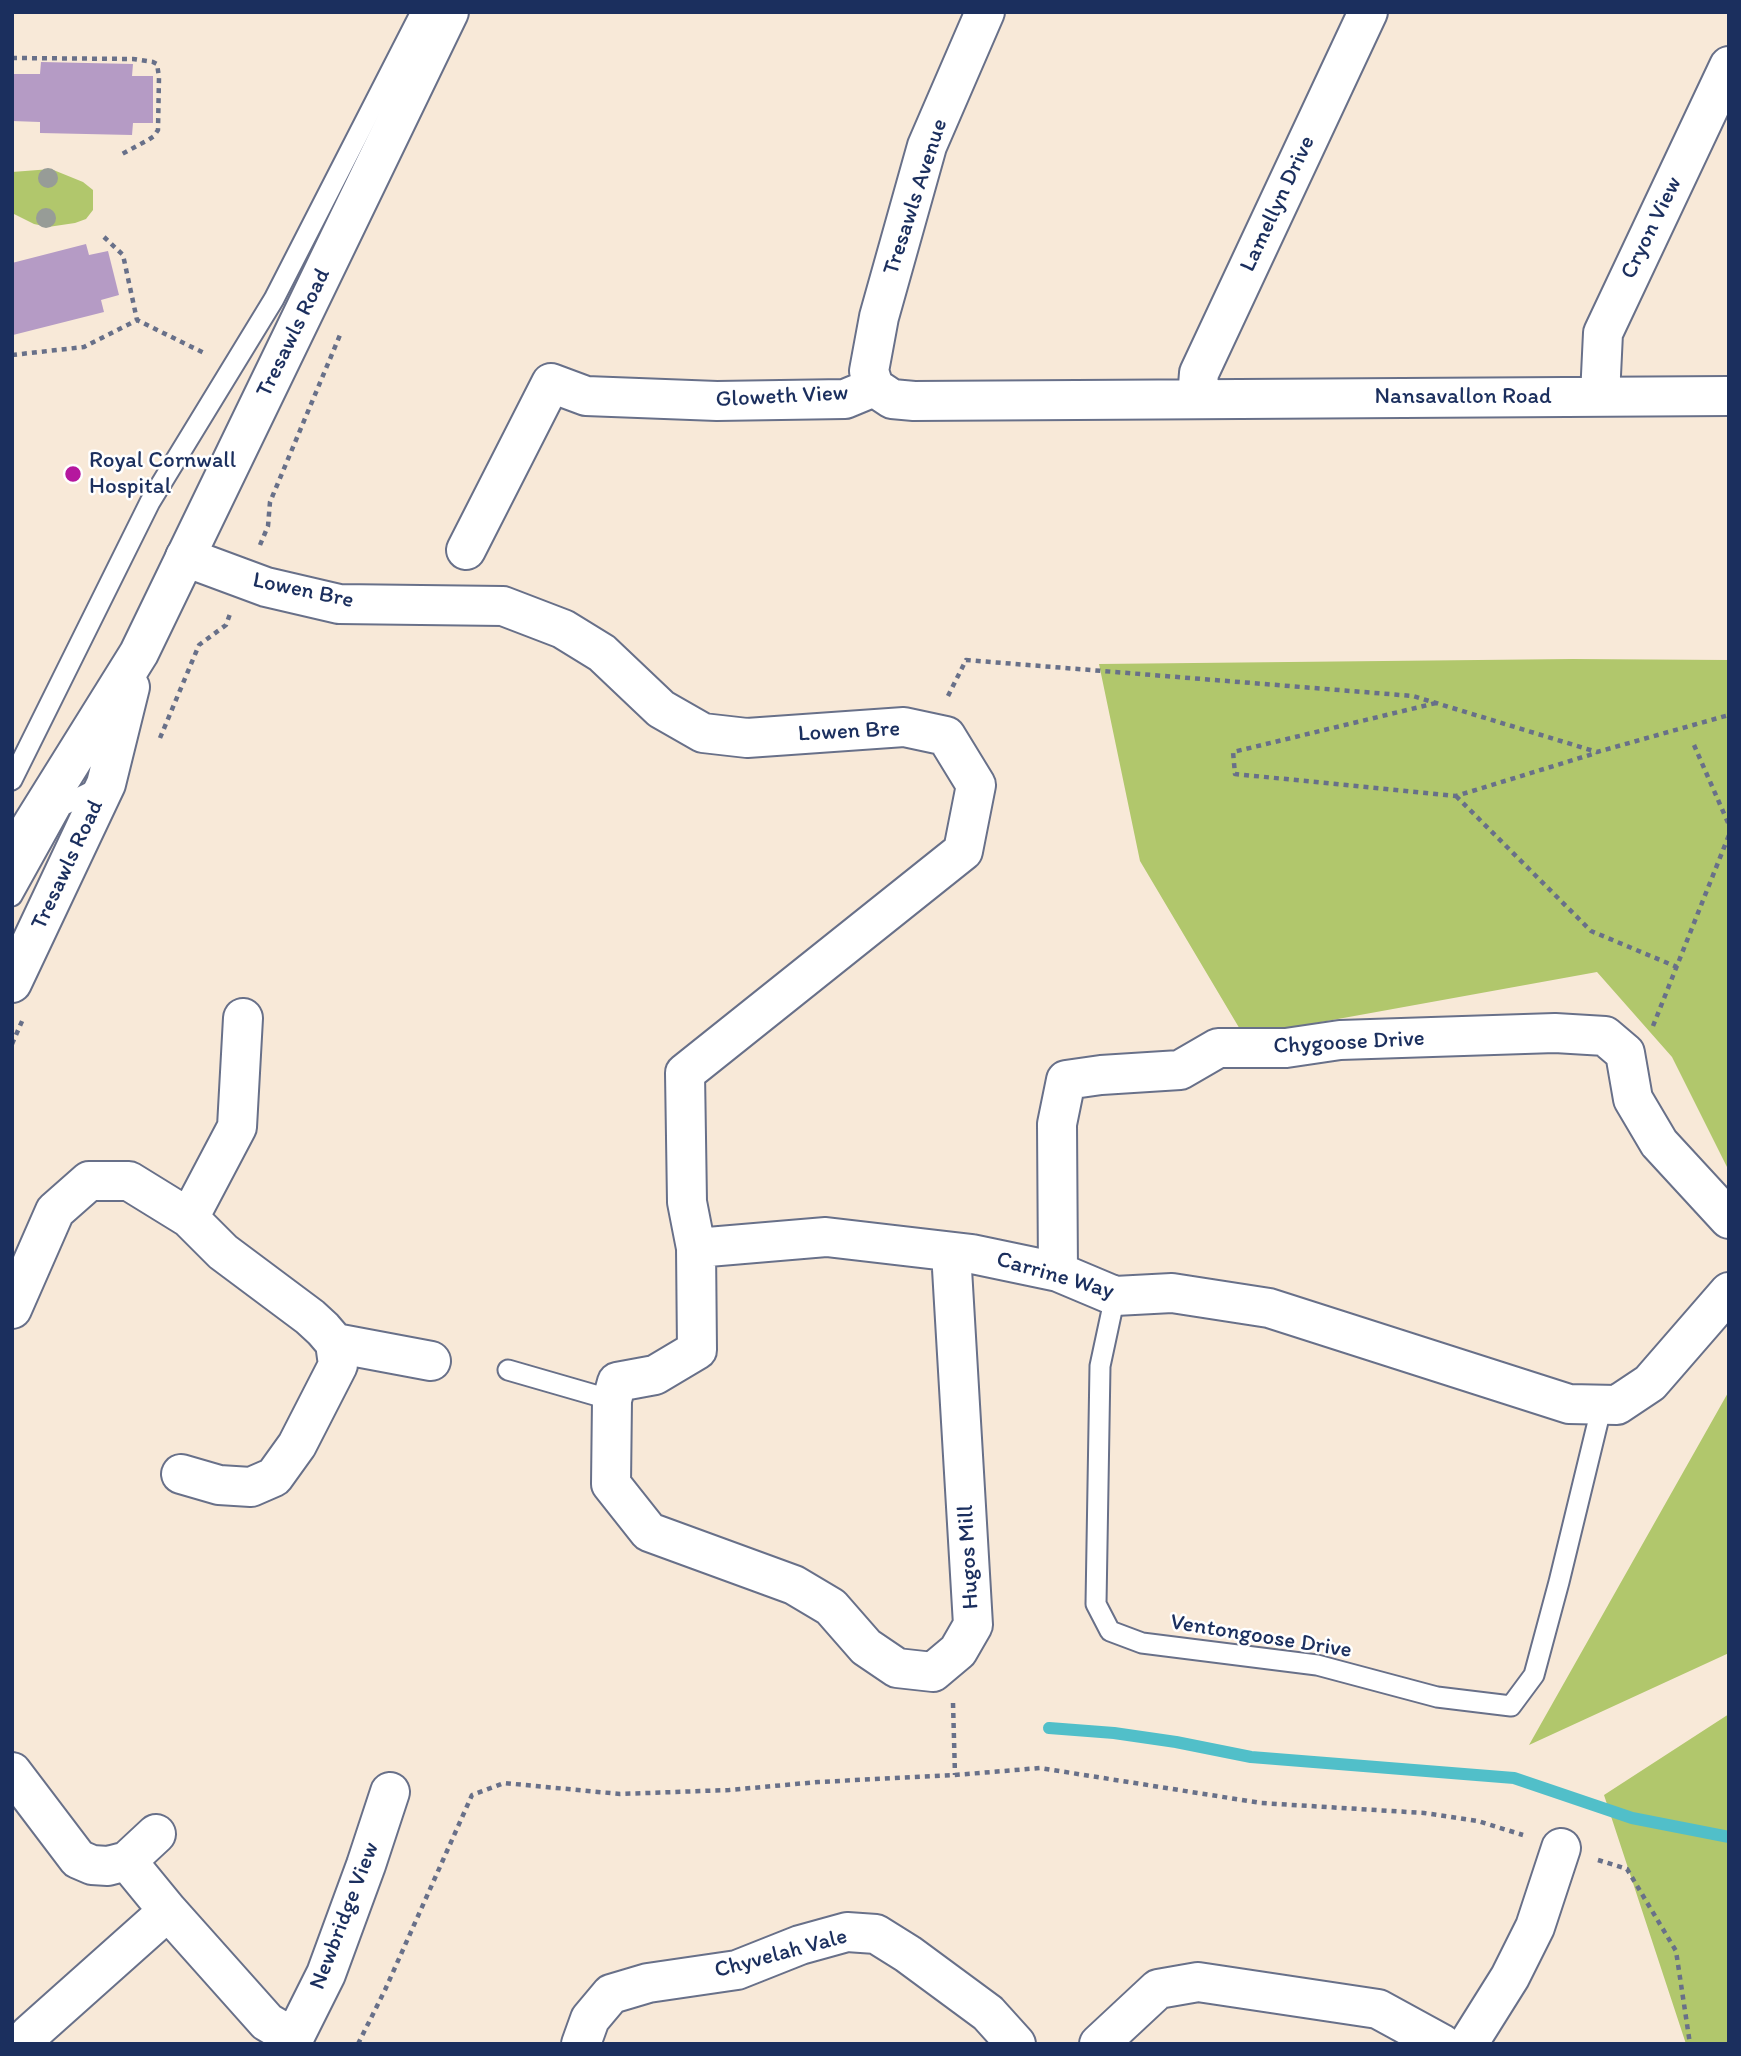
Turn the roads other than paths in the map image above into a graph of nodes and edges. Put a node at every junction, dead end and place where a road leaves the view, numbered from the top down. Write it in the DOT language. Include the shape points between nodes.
graph roads {
  1 [pos="421,12"];
  2 [pos="449,12"];
  3 [pos="985,12"];
  4 [pos="1368,12"];
  5 [pos="1729,66"];
  6 [pos="874,387"];
  7 [pos="1600,396"];
  8 [pos="1729,396"];
  9 [pos="1197,398"];
  10 [pos="466,550"];
  11 [pos="185,557"];
  12 [pos="139,653"];
  13 [pos="12,780"];
  14 [pos="106,784"];
  15 [pos="12,857"];
  16 [pos="12,896"];
  17 [pos="13,977"];
  18 [pos="243,1018"];
  19 [pos="189,1218"];
  20 [pos="1729,1219"];
  21 [pos="696,1248"];
  22 [pos="951,1252"];
  23 [pos="1058,1272"];
  24 [pos="1729,1292"];
  25 [pos="1115,1296"];
  26 [pos="12,1309"];
  27 [pos="335,1343"];
  28 [pos="431,1361"];
  29 [pos="508,1370"];
  30 [pos="612,1400"];
  31 [pos="1602,1405"];
  32 [pos="181,1474"];
  33 [pos="12,1772"];
  34 [pos="390,1793"];
  35 [pos="156,1834"];
  36 [pos="1561,1848"];
  37 [pos="127,1861"];
  38 [pos="168,1911"];
  39 [pos="26,2031"];
  40 [pos="292,2041"];
  41 [pos="581,2044"];
  42 [pos="1016,2044"];
  43 [pos="1099,2044"];
  44 [pos="1442,2044"];
  45 [pos="1468,2044"];
  1 -- 13 [label="lane" via="274,299 150,502"];
  2 -- 11 [label="main road, Tresawls Road"];
  3 -- 6 [label="main road, Tresawls Avenue" via="927,146 879,317 869,370"];
  4 -- 9 [label="main road, Lamellyn Drive" via="1199,373"];
  5 -- 7 [label="main road, Cryon View" via="1603,333"];
  6 -- 9 [label="main road, Gloweth View" via="892,399 914,401"];
  6 -- 10 [label="main road, Gloweth View" via="845,399 717,401 586,396 551,383"];
  7 -- 8 [label="main road, Nansavallon Road"];
  7 -- 9 [label="main road, Nansavallon Road"];
  11 -- 12 [label="main road, Tresawls Road"];
  11 -- 21 [label="main road, Lowen Bre" via="266,587 339,604 503,606 563,629 602,653 661,709 703,733 747,738 904,727 946,736 975,785 964,851 685,1073 687,1202"];
  12 -- 14 [label="main road, Tresawls Road"];
  12 -- 15 [label="main road, Tresawls Road"];
  14 -- 16 [label="lane, Tresawls Road" via="62,806"];
  14 -- 17 [label="main road, Tresawls Road"];
  18 -- 19 [label="main road" via="237,1127"];
  19 -- 26 [label="main road" via="129,1181 89,1181 55,1211"];
  19 -- 27 [label="main road" via="223,1252 310,1317"];
  20 -- 23 [label="main road, Chygoose Drive" via="1659,1143 1633,1099 1625,1053 1605,1036 1555,1033 1218,1048 1180,1070 1066,1080 1057,1124"];
  21 -- 22 [label="main road, Carrine Way" via="826,1237"];
  21 -- 30 [label="main road" via="697,1350 655,1375 617,1382"];
  22 -- 23 [label="main road, Carrine Way"];
  22 -- 30 [label="main road, Hugos Mill" via="973,1625 958,1651 933,1672 897,1668 866,1647 831,1607 794,1585 649,1532 611,1484"];
  23 -- 25 [label="main road, Carrine Way"];
  24 -- 31 [label="main road, Carrine Way" via="1650,1383 1617,1405"];
  25 -- 31 [label="main road, Carrine Way" via="1172,1293 1269,1308 1569,1404"];
  25 -- 31 [label="lane, Ventongoose Drive" via="1100,1366 1096,1604 1110,1631 1142,1643 1317,1665 1437,1697 1511,1706 1534,1675"];
  27 -- 28 [label="main road"];
  27 -- 32 [label="main road" via="338,1364 297,1445 274,1477 251,1487 219,1485"];
  29 -- 30 [label="lane"];
  33 -- 37 [label="main road" via="78,1859 108,1866"];
  34 -- 40 [label="main road, Newbridge View" via="326,1974"];
  35 -- 37 [label="main road"];
  36 -- 45 [label="main road" via="1535,1927"];
  37 -- 38 [label="main road, Newbridge View"];
  38 -- 39 [label="main road"];
  38 -- 40 [label="main road, Newbridge View" via="267,2022"];
  41 -- 42 [label="main road, Chyvelah Vale" via="590,2019 611,1994 648,1983 737,1970 847,1932 876,1934 908,1954 988,2013"];
  43 -- 44 [label="main road" via="1158,1990 1198,1982 1377,2009"];
}
